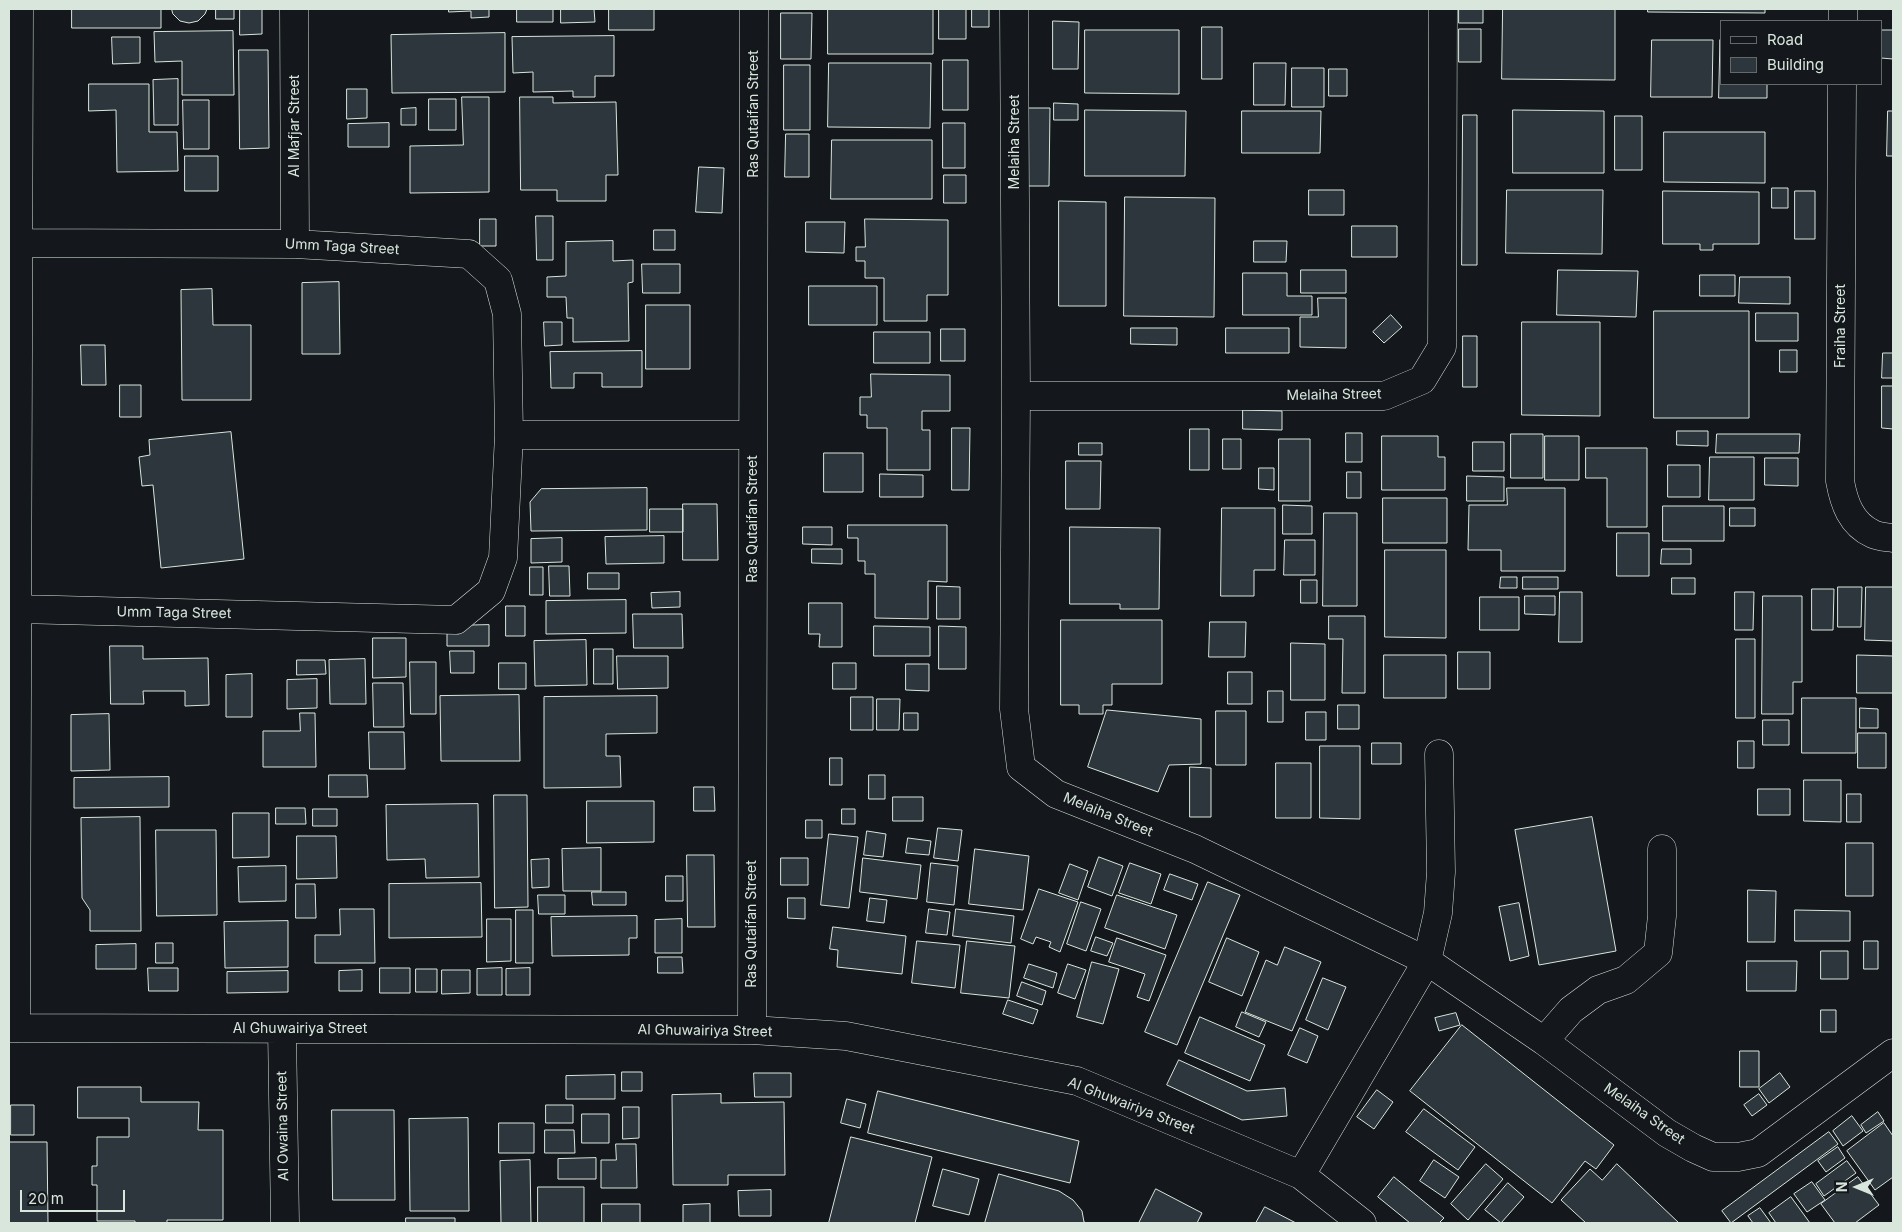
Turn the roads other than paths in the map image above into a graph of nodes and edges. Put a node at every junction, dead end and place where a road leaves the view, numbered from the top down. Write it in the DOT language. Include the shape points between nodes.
graph roads {
  1 [pos="19,9"];
  2 [pos="294,9"];
  3 [pos="754,9"];
  4 [pos="1014,9"];
  5 [pos="1443,9"];
  6 [pos="1842,85"];
  7 [pos="14,91"];
  8 [pos="19,243"];
  9 [pos="296,244"];
  10 [pos="1016,396"];
  11 [pos="509,435"];
  12 [pos="753,435"];
  13 [pos="1893,538"];
  14 [pos="18,609"];
  15 [pos="1439,754"];
  16 [pos="1662,850"];
  17 [pos="1427,961"];
  18 [pos="13,1028"];
  19 [pos="282,1030"];
  20 [pos="752,1030"];
  21 [pos="1544,1041"];
  22 [pos="1893,1053"];
  23 [pos="1301,1175"];
  24 [pos="285,1223"];
  25 [pos="1362,1223"];
  1 -- 7 [label="street"];
  2 -- 9 [label="street, Al Mafjar Street"];
  3 -- 12 [label="street, Ras Qutaifan Street"];
  4 -- 10 [label="street, Melaiha Street"];
  5 -- 10 [label="street, Melaiha Street" via="1442,347 1422,380 1384,396"];
  6 -- 13 [label="street, Fraiha Street" via="1840,482 1844,503 1854,521 1874,534"];
  7 -- 8 [label="street"];
  8 -- 9 [label="street, Umm Taga Street"];
  8 -- 14 [label="street"];
  9 -- 11 [label="street, Umm Taga Street" via="469,254 498,280 508,314"];
  10 -- 17 [label="street, Melaiha Street" via="1014,709 1021,767 1056,794 1195,850"];
  11 -- 12 [label="street"];
  11 -- 14 [label="street, Umm Taga Street" via="503,558 491,591 456,620"];
  12 -- 20 [label="street, Ras Qutaifan Street"];
  14 -- 18 [label="street"];
  15 -- 17 [label="street" via="1441,872 1438,912"];
  16 -- 21 [label="street" via="1662,916 1658,953 1626,980 1598,990 1571,1010"];
  17 -- 21 [label="street, Melaiha Street"];
  17 -- 23 [label="street"];
  18 -- 19 [label="street, Al Ghuwairiya Street"];
  19 -- 20 [label="street, Al Ghuwairiya Street"];
  19 -- 24 [label="street, Al Owaina Street"];
  20 -- 23 [label="street, Al Ghuwairiya Street" via="846,1036 1077,1081"];
  21 -- 22 [label="street, Melaiha Street" via="1667,1133 1713,1157 1758,1153"];
  23 -- 25 [label="street, Al Ghuwairiya Street"];
}
